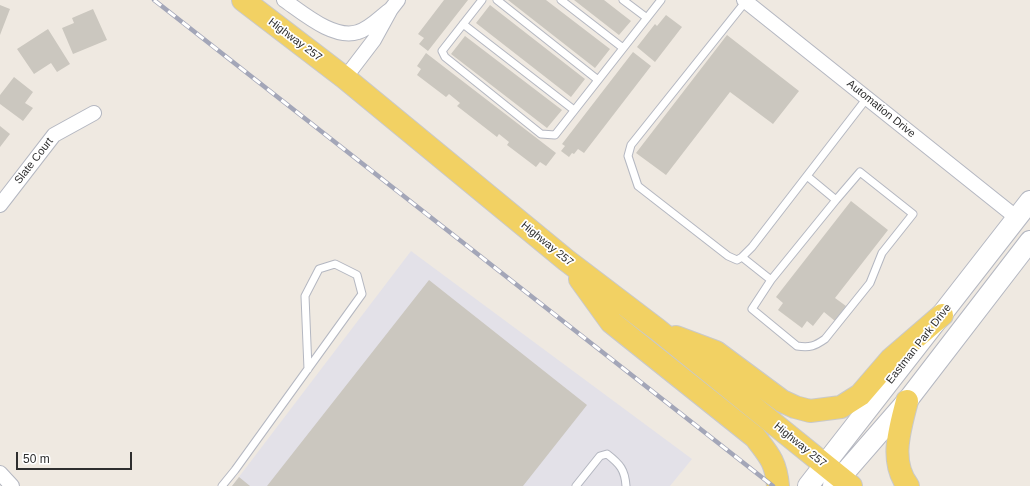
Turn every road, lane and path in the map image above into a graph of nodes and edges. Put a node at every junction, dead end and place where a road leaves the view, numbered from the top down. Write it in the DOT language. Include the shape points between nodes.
graph roads {
  1 [pos="243,0"];
  2 [pos="284,0"];
  3 [pos="482,0"];
  4 [pos="497,0"];
  5 [pos="561,0"];
  6 [pos="623,0"];
  7 [pos="661,0"];
  8 [pos="745,1"];
  9 [pos="394,4"];
  10 [pos="646,18"];
  11 [pos="463,24"];
  12 [pos="623,48"];
  13 [pos="345,78"];
  14 [pos="598,80"];
  15 [pos="867,98"];
  16 [pos="574,110"];
  17 [pos="94,113"];
  18 [pos="807,176"];
  19 [pos="836,200"];
  20 [pos="1030,201"];
  21 [pos="0,205"];
  22 [pos="1017,218"];
  23 [pos="1030,241"];
  24 [pos="742,257"];
  25 [pos="566,260"];
  26 [pos="771,280"];
  27 [pos="942,315"];
  28 [pos="658,330"];
  29 [pos="308,369"];
  30 [pos="907,402"];
  31 [pos="0,473"];
  32 [pos="837,478"];
  33 [pos="12,486"];
  34 [pos="222,486"];
  35 [pos="576,486"];
  36 [pos="626,486"];
  37 [pos="778,486"];
  38 [pos="808,486"];
  39 [pos="908,486"];
  1 -- 13 [label="main road, Highway 257"];
  2 -- 9 [label="street" via="324,27 347,33 366,28"];
  3 -- 11 [label="lane"];
  4 -- 14 [label="lane"];
  5 -- 12 [label="lane"];
  6 -- 10 [label="lane"];
  7 -- 10 [label="lane"];
  8 -- 15 [label="street, Automation Drive"];
  8 -- 24 [label="lane" via="631,145 628,156 638,186 728,256 737,260"];
  9 -- 13 [label="street" via="374,40"];
  10 -- 12 [label="lane"];
  11 -- 16 [label="lane"];
  11 -- 16 [label="lane" via="442,51 445,57 541,134 555,135"];
  12 -- 14 [label="lane"];
  13 -- 25 [label="main road, Highway 257"];
  14 -- 16 [label="lane"];
  15 -- 18 [label="lane"];
  15 -- 22 [label="street, Automation Drive"];
  17 -- 21 [label="street, Slate Court" via="54,135"];
  18 -- 19 [label="lane"];
  18 -- 24 [label="lane"];
  19 -- 26 [label="lane"];
  19 -- 26 [label="lane" via="860,172 913,214 882,252 870,283 825,339 816,346 797,346 752,309"];
  20 -- 22 [label="street, Eastman Park Drive"];
  22 -- 27 [label="street, Eastman Park Drive"];
  23 -- 30 [label="street, Eastman Park Drive"];
  24 -- 26 [label="lane"];
  25 -- 28 [label="main road, Highway 257"];
  25 -- 37 [label="main road" via="611,322 755,437 772,460 777,472"];
  27 -- 28 [label="main road" via="891,359 860,395 841,406 810,411 782,400 716,352"];
  27 -- 32 [label="street, Eastman Park Drive"];
  28 -- 32 [label="main road, Highway 257"];
  29 -- 29 [label="lane" via="362,294 357,275 335,264 319,269 305,296"];
  29 -- 34 [label="lane"];
  30 -- 32 [label="street, Eastman Park Drive"];
  30 -- 39 [label="main road" via="896,454 900,471"];
  31 -- 33 [label="street"];
  32 -- 38 [label="street, Eastman Park Drive"];
  35 -- 36 [label="lane" via="600,456 607,454 618,462 625,475"];
}
